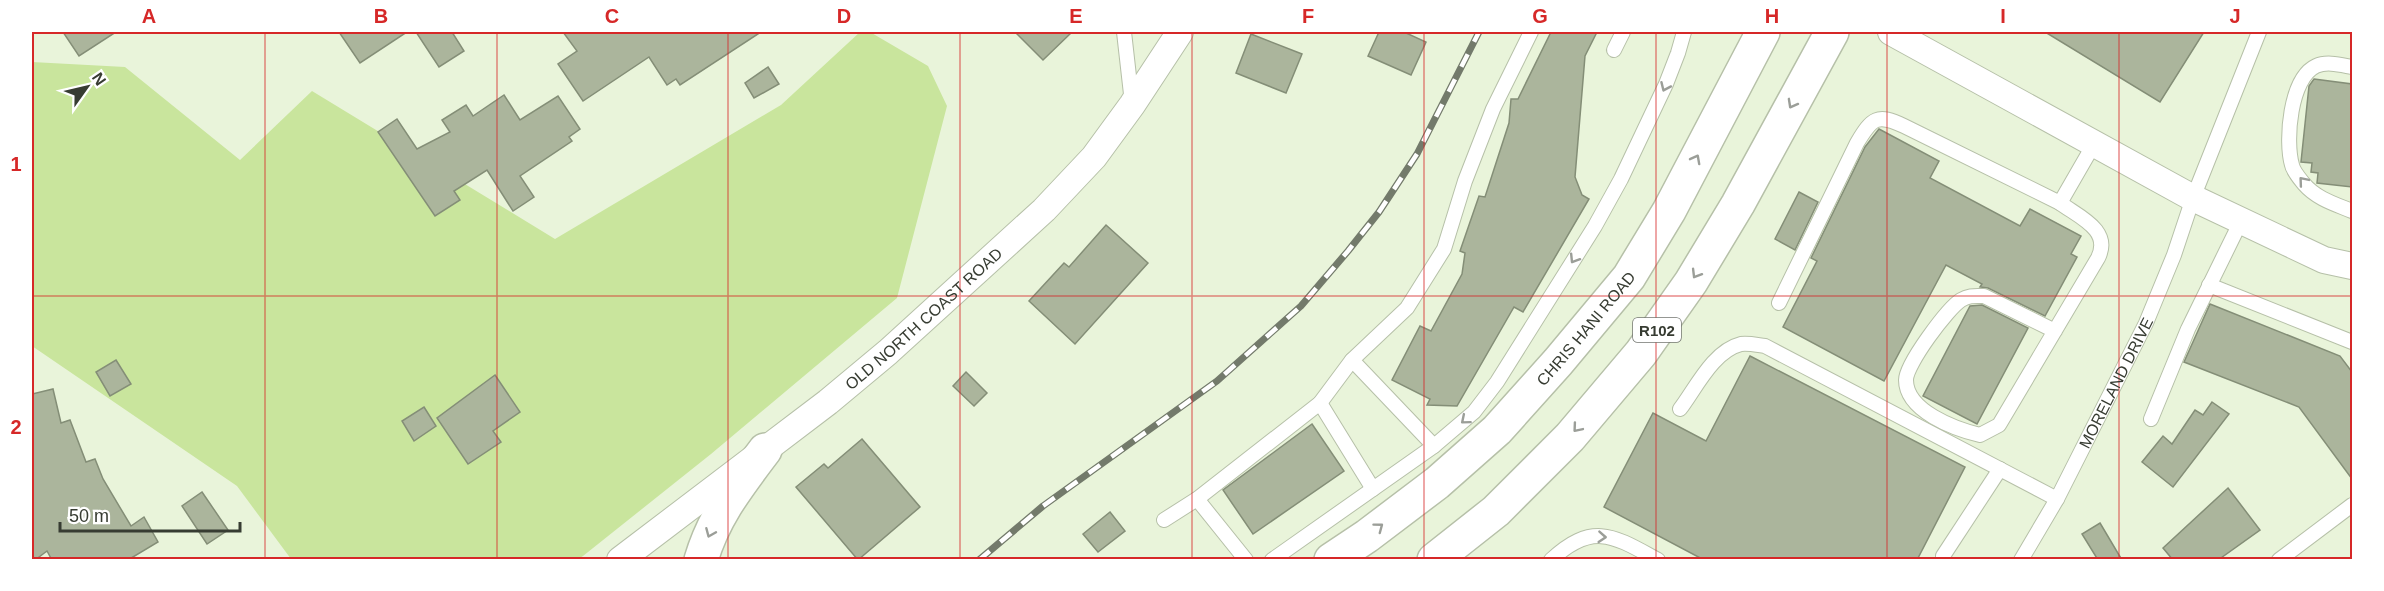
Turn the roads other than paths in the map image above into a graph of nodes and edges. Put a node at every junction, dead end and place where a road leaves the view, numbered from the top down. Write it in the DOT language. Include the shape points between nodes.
graph roads {
  1 [pos="1124,32"];
  2 [pos="1180,32"];
  3 [pos="1531,32"];
  4 [pos="1623,32"];
  5 [pos="1684,32"];
  6 [pos="1763,32"];
  7 [pos="1832,32"];
  8 [pos="1891,32"];
  9 [pos="2259,32"];
  10 [pos="1614,50"];
  11 [pos="2352,67"];
  12 [pos="1132,105"];
  13 [pos="2094,144"];
  14 [pos="2193,198"];
  15 [pos="2060,203"];
  16 [pos="2352,211"];
  17 [pos="2241,221"];
  18 [pos="2352,266"];
  19 [pos="2210,285"];
  20 [pos="1779,303"];
  21 [pos="2055,331"];
  22 [pos="2352,342"];
  23 [pos="1352,360"];
  24 [pos="1320,403"];
  25 [pos="1680,409"];
  26 [pos="2151,419"];
  27 [pos="1434,446"];
  28 [pos="765,450"];
  29 [pos="2000,469"];
  30 [pos="1373,489"];
  31 [pos="1197,499"];
  32 [pos="2057,499"];
  33 [pos="2352,505"];
  34 [pos="1164,520"];
  35 [pos="1942,556"];
  36 [pos="620,560"];
  37 [pos="701,560"];
  38 [pos="1246,560"];
  39 [pos="1272,560"];
  40 [pos="1330,560"];
  41 [pos="1434,560"];
  42 [pos="1551,560"];
  43 [pos="1658,560"];
  44 [pos="2021,560"];
  45 [pos="2279,560"];
  1 -- 12 [label="lane"];
  2 -- 12 [label="street, OLD NORTH COAST ROAD"];
  3 -- 23 [label="lane" via="1493,109 1444,249 1407,308"];
  4 -- 10 [label="lane"];
  5 -- 27 [label="lane, one-way" via="1666,84 1595,226 1497,382 1474,412"];
  40 -- 6 [label="main road, CHRIS HANI ROAD, one-way" via="1437,483 1497,430 1629,277 1669,211"];
  7 -- 41 [label="main road, R102, one-way" via="1738,204 1691,282 1641,353 1570,437 1496,511"];
  8 -- 13 [label="street"];
  9 -- 14 [label="lane, MORELAND DRIVE"];
  16 -- 11 [label="lane, one-way" via="2324,200 2305,185 2292,167 2289,148 2292,103 2299,83 2315,66"];
  12 -- 28 [label="street, OLD NORTH COAST ROAD" via="1094,157 1044,210 888,352"];
  13 -- 14 [label="street"];
  13 -- 15 [label="lane"];
  14 -- 17 [label="street"];
  14 -- 32 [label="lane, MORELAND DRIVE" via="2146,323"];
  15 -- 20 [label="lane" via="1904,126 1879,118 1867,126 1857,143"];
  15 -- 21 [label="lane" via="2097,230 2103,247"];
  17 -- 18 [label="street" via="2324,260"];
  17 -- 19 [label="lane"];
  19 -- 22 [label="lane"];
  19 -- 26 [label="lane"];
  21 -- 21 [label="lane" via="1999,425 1990,431 1980,435 1965,431 1917,406 1910,394 1906,380 1910,365 1949,312 1971,296 1984,296"];
  23 -- 24 [label="lane"];
  23 -- 27 [label="lane"];
  24 -- 30 [label="lane"];
  24 -- 31 [label="lane"];
  25 -- 29 [label="lane" via="1727,351 1748,344 1765,345"];
  27 -- 30 [label="lane"];
  28 -- 36 [label="street, OLD NORTH COAST ROAD"];
  28 -- 37 [label="main road, one-way" via="729,498 709,534"];
  29 -- 32 [label="lane"];
  29 -- 35 [label="lane"];
  30 -- 39 [label="lane"];
  31 -- 34 [label="lane"];
  31 -- 38 [label="lane"];
  32 -- 44 [label="lane, MORELAND DRIVE"];
  33 -- 45 [label="lane"];
  42 -- 43 [label="lane, one-way" via="1582,538 1596,535 1610,536"];
}
